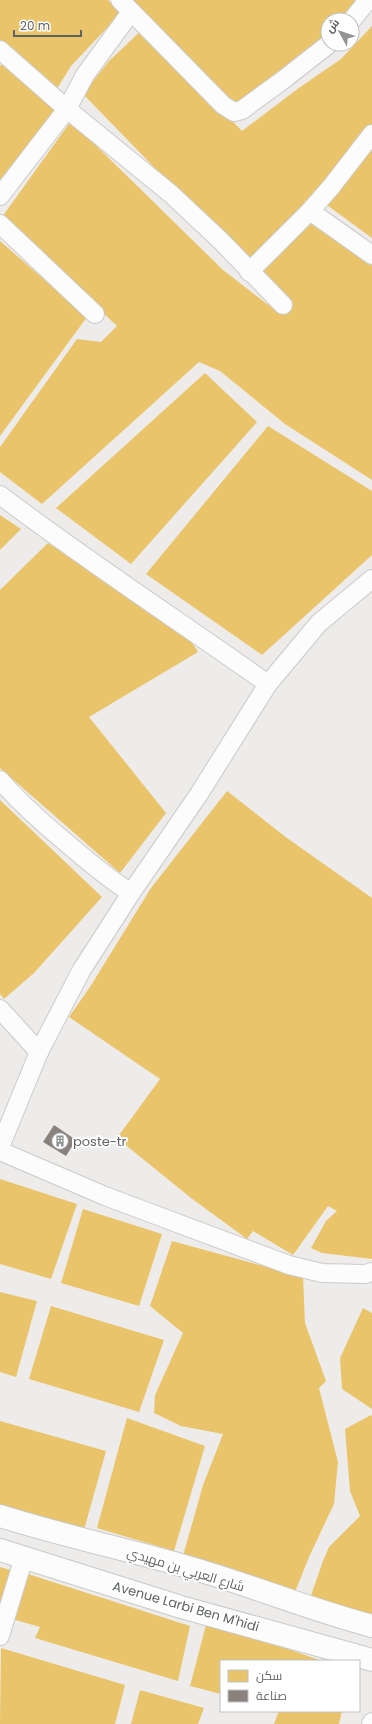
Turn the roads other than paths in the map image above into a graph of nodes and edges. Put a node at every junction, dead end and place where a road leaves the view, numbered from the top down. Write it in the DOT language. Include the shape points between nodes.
graph roads {
  1 [pos="368,0"];
  2 [pos="126,6"];
  3 [pos="358,12"];
  4 [pos="0,50"];
  5 [pos="320,50"];
  6 [pos="67,110"];
  7 [pos="372,134"];
  8 [pos="0,196"];
  9 [pos="310,211"];
  10 [pos="0,224"];
  11 [pos="372,255"];
  12 [pos="249,272"];
  13 [pos="283,305"];
  14 [pos="95,314"];
  15 [pos="0,495"];
  16 [pos="372,579"];
  17 [pos="268,684"];
  18 [pos="0,780"];
  19 [pos="131,893"];
  20 [pos="0,1009"];
  21 [pos="39,1052"];
  22 [pos="0,1147"];
  23 [pos="0,1151"];
  24 [pos="372,1272"];
  25 [pos="0,1516"];
  26 [pos="0,1550"];
  27 [pos="24,1558"];
  28 [pos="372,1626"];
  29 [pos="0,1636"];
  30 [pos="372,1660"];
  1 -- 3 [label="street"];
  2 -- 5 [label="street" via="223,105 234,112 242,110"];
  2 -- 6 [label="street"];
  4 -- 6 [label="street"];
  6 -- 8 [label="street"];
  6 -- 12 [label="street" via="171,194 221,241"];
  7 -- 9 [label="street"];
  9 -- 11 [label="street"];
  9 -- 12 [label="street"];
  10 -- 14 [label="street"];
  12 -- 13 [label="street"];
  15 -- 17 [label="street" via="44,529"];
  16 -- 17 [label="street" via="320,622"];
  17 -- 19 [label="street" via="199,794"];
  18 -- 19 [label="street" via="36,818 98,871"];
  19 -- 21 [label="street" via="81,971"];
  20 -- 21 [label="street"];
  21 -- 22 [label="street"];
  23 -- 24 [label="street" via="105,1196 289,1265 322,1273"];
  25 -- 28 [label="main road, شارع العربي بن مهيدي" via="182,1565"];
  26 -- 27 [label="main road, Avenue Larbi Ben M'hidi"];
  27 -- 29 [label="street"];
  27 -- 30 [label="main road, Avenue Larbi Ben M'hidi" via="181,1607"];
}
